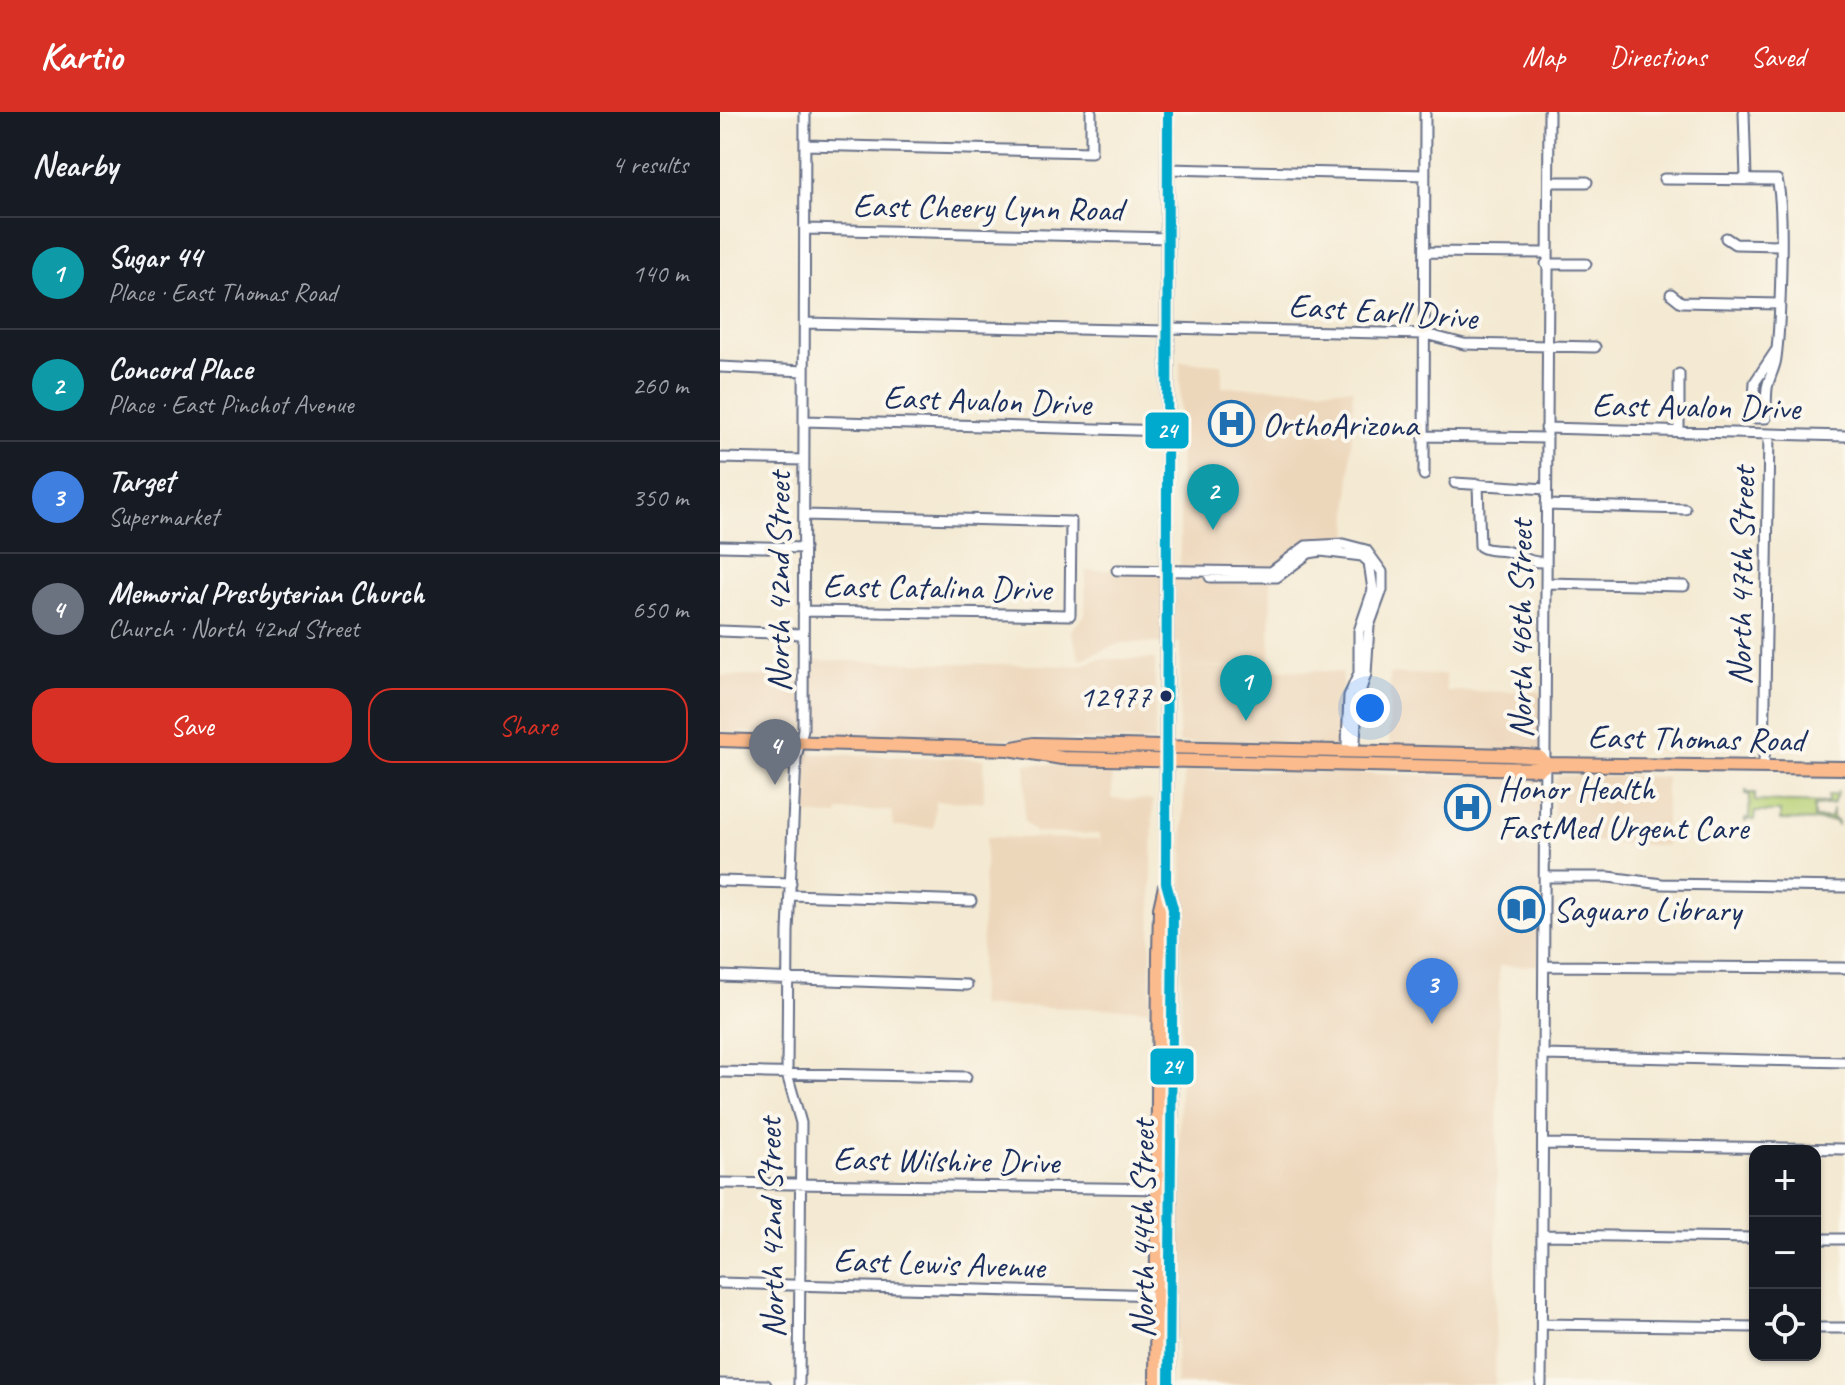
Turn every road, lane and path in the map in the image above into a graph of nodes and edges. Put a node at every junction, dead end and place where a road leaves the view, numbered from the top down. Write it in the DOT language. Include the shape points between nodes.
graph roads {
  1 [pos="805,112"];
  2 [pos="1091,112"];
  3 [pos="1168,112"];
  4 [pos="1425,112"];
  5 [pos="1549,112"];
  6 [pos="1744,112"];
  7 [pos="805,145"];
  8 [pos="1168,169"];
  9 [pos="1425,175"];
  10 [pos="1742,178"];
  11 [pos="1664,179"];
  12 [pos="1549,182"];
  13 [pos="1587,182"];
  14 [pos="806,229"];
  15 [pos="1169,238"];
  16 [pos="1726,238"];
  17 [pos="1779,245"];
  18 [pos="1425,252"];
  19 [pos="1546,259"];
  20 [pos="1586,264"];
  21 [pos="1671,294"];
  22 [pos="1779,304"];
  23 [pos="805,323"];
  24 [pos="1168,330"];
  25 [pos="1425,334"];
  26 [pos="1546,346"];
  27 [pos="1595,347"];
  28 [pos="1777,349"];
  29 [pos="720,367"];
  30 [pos="804,371"];
  31 [pos="1679,374"];
  32 [pos="804,421"];
  33 [pos="1168,431"];
  34 [pos="1679,432"];
  35 [pos="1546,433"];
  36 [pos="1769,434"];
  37 [pos="1423,436"];
  38 [pos="1845,436"];
  39 [pos="720,458"];
  40 [pos="804,460"];
  41 [pos="1424,475"];
  42 [pos="1455,483"];
  43 [pos="1478,484"];
  44 [pos="1546,489"];
  45 [pos="1546,505"];
  46 [pos="1685,509"];
  47 [pos="804,515"];
  48 [pos="720,546"];
  49 [pos="804,548"];
  50 [pos="1546,562"];
  51 [pos="1117,570"];
  52 [pos="1168,571"];
  53 [pos="1546,583"];
  54 [pos="1684,586"];
  55 [pos="803,611"];
  56 [pos="720,631"];
  57 [pos="803,634"];
  58 [pos="720,740"];
  59 [pos="799,742"];
  60 [pos="1268,750"];
  61 [pos="1352,752"];
  62 [pos="1422,753"];
  63 [pos="1167,754"];
  64 [pos="1547,764"];
  65 [pos="1764,766"];
  66 [pos="1346,767"];
  67 [pos="1845,768"];
  68 [pos="1547,877"];
  69 [pos="720,881"];
  70 [pos="791,883"];
  71 [pos="1845,887"];
  72 [pos="791,895"];
  73 [pos="971,901"];
  74 [pos="1545,966"];
  75 [pos="1845,968"];
  76 [pos="720,976"];
  77 [pos="787,978"];
  78 [pos="967,985"];
  79 [pos="1544,1055"];
  80 [pos="1845,1062"];
  81 [pos="720,1072"];
  82 [pos="787,1074"];
  83 [pos="966,1077"];
  84 [pos="1544,1144"];
  85 [pos="1845,1149"];
  86 [pos="720,1183"];
  87 [pos="801,1184"];
  88 [pos="1164,1189"];
  89 [pos="1543,1235"];
  90 [pos="1749,1238"];
  91 [pos="1821,1239"];
  92 [pos="1845,1239"];
  93 [pos="720,1283"];
  94 [pos="799,1284"];
  95 [pos="1163,1295"];
  96 [pos="1542,1324"];
  97 [pos="1749,1327"];
  98 [pos="1821,1328"];
  99 [pos="1845,1328"];
  100 [pos="720,1384"];
  101 [pos="766,1385"];
  102 [pos="799,1385"];
  103 [pos="1156,1385"];
  104 [pos="1169,1385"];
  105 [pos="1541,1385"];
  1 -- 7 [label="street, North 42nd Street"];
  2 -- 7 [label="street" via="1091,152"];
  3 -- 8 [label="main road, North 44th Street"];
  4 -- 9 [label="street"];
  5 -- 12 [label="street, North 46th Street"];
  6 -- 10 [label="street"];
  7 -- 14 [label="street, North 42nd Street"];
  8 -- 9 [label="street"];
  8 -- 15 [label="main road, North 44th Street"];
  9 -- 18 [label="street"];
  10 -- 11 [label="street"];
  10 -- 17 [label="street, North 47th Street" via="1777,180"];
  12 -- 13 [label="street"];
  12 -- 19 [label="street, North 46th Street"];
  14 -- 15 [label="street, East Cheery Lynn Road"];
  14 -- 23 [label="street, North 42nd Street"];
  15 -- 24 [label="main road, North 44th Street"];
  16 -- 17 [label="street" via="1735,244"];
  17 -- 22 [label="street, North 47th Street"];
  18 -- 19 [label="street"];
  18 -- 25 [label="street"];
  19 -- 20 [label="street"];
  19 -- 26 [label="street, North 46th Street"];
  21 -- 22 [label="street" via="1681,302"];
  22 -- 28 [label="street, North 47th Street"];
  23 -- 24 [label="street, East Earll Drive"];
  23 -- 30 [label="street, North 42nd Street"];
  24 -- 25 [label="street, East Earll Drive"];
  24 -- 33 [label="main road, North 44th Street"];
  25 -- 26 [label="street, East Earll Drive" via="1464,344"];
  25 -- 37 [label="street"];
  26 -- 27 [label="street, East Earll Drive"];
  26 -- 35 [label="street, North 46th Street"];
  28 -- 28 [label="street, North 47th Street" via="1755,382 1753,418 1766,418 1767,385"];
  29 -- 30 [label="street"];
  30 -- 32 [label="street, North 42nd Street"];
  31 -- 34 [label="street"];
  32 -- 33 [label="street, East Avalon Drive"];
  32 -- 40 [label="street, North 42nd Street"];
  33 -- 52 [label="main road, North 44th Street"];
  34 -- 35 [label="street, East Avalon Drive"];
  34 -- 36 [label="street, East Avalon Drive"];
  35 -- 37 [label="street, East Avalon Drive"];
  35 -- 44 [label="street, North 46th Street"];
  36 -- 38 [label="street, East Avalon Drive"];
  36 -- 65 [label="street, North 47th Street"];
  37 -- 41 [label="street"];
  39 -- 40 [label="street"];
  40 -- 47 [label="street, North 42nd Street"];
  42 -- 43 [label="street"];
  43 -- 44 [label="street"];
  43 -- 50 [label="street" via="1480,546"];
  44 -- 45 [label="street, North 46th Street"];
  45 -- 46 [label="street"];
  45 -- 50 [label="street, North 46th Street"];
  47 -- 49 [label="street, North 42nd Street"];
  47 -- 55 [label="street, East Catalina Drive" via="1071,522 1070,615"];
  48 -- 49 [label="street"];
  49 -- 55 [label="street, North 42nd Street"];
  50 -- 53 [label="street, North 46th Street"];
  51 -- 52 [label="street"];
  52 -- 61 [label="street" via="1182,576 1277,577 1309,553 1321,551 1362,556 1369,562 1373,590 1359,631 1359,673 1349,696 1347,744"];
  52 -- 63 [label="main road, North 44th Street"];
  53 -- 54 [label="street"];
  53 -- 64 [label="street, North 46th Street"];
  55 -- 57 [label="street, North 42nd Street"];
  56 -- 57 [label="street, East Catalina Drive"];
  57 -- 59 [label="street, North 42nd Street"];
  58 -- 59 [label="main road, East Thomas Road"];
  59 -- 63 [label="main road, East Thomas Road" via="1009,749 1040,757"];
  59 -- 70 [label="street, North 42nd Street"];
  60 -- 61 [label="main road, East Thomas Road"];
  60 -- 63 [label="main road, East Thomas Road"];
  60 -- 66 [label="main road" via="1334,759"];
  61 -- 62 [label="main road, East Thomas Road"];
  62 -- 64 [label="main road, East Thomas Road" via="1539,757"];
  62 -- 66 [label="main road" via="1401,759 1358,759"];
  63 -- 66 [label="main road, East Thomas Road"];
  63 -- 88 [label="main road, North 44th Street" via="1166,883 1160,908"];
  64 -- 65 [label="main road, East Thomas Road"];
  64 -- 66 [label="main road, East Thomas Road" via="1540,769"];
  64 -- 68 [label="street, North 46th Street"];
  65 -- 67 [label="main road, East Thomas Road"];
  68 -- 71 [label="street"];
  68 -- 74 [label="street, North 46th Street"];
  69 -- 70 [label="street"];
  70 -- 72 [label="street, North 42nd Street"];
  72 -- 73 [label="street"];
  72 -- 77 [label="street, North 42nd Street"];
  74 -- 75 [label="street"];
  74 -- 79 [label="street, North 46th Street"];
  76 -- 77 [label="street"];
  77 -- 78 [label="street"];
  77 -- 82 [label="street, North 42nd Street"];
  79 -- 80 [label="street"];
  79 -- 84 [label="street, North 46th Street"];
  81 -- 82 [label="street"];
  82 -- 83 [label="street"];
  82 -- 87 [label="street, North 42nd Street" via="799,1108"];
  84 -- 85 [label="street"];
  84 -- 89 [label="street, North 46th Street"];
  86 -- 87 [label="street, East Wilshire Drive"];
  87 -- 88 [label="street, East Wilshire Drive"];
  87 -- 94 [label="street, North 42nd Street"];
  88 -- 95 [label="main road, North 44th Street"];
  89 -- 90 [label="street"];
  89 -- 96 [label="street, North 46th Street"];
  91 -- 92 [label="street"];
  93 -- 94 [label="street, East Lewis Avenue"];
  94 -- 95 [label="street, East Lewis Avenue"];
  94 -- 102 [label="street, North 42nd Street"];
  95 -- 103 [label="main road, North 44th Street"];
  95 -- 104 [label="main road, North 44th Street"];
  96 -- 97 [label="street"];
  96 -- 105 [label="street, North 46th Street"];
  98 -- 99 [label="street"];
  100 -- 101 [label="street"];
}
